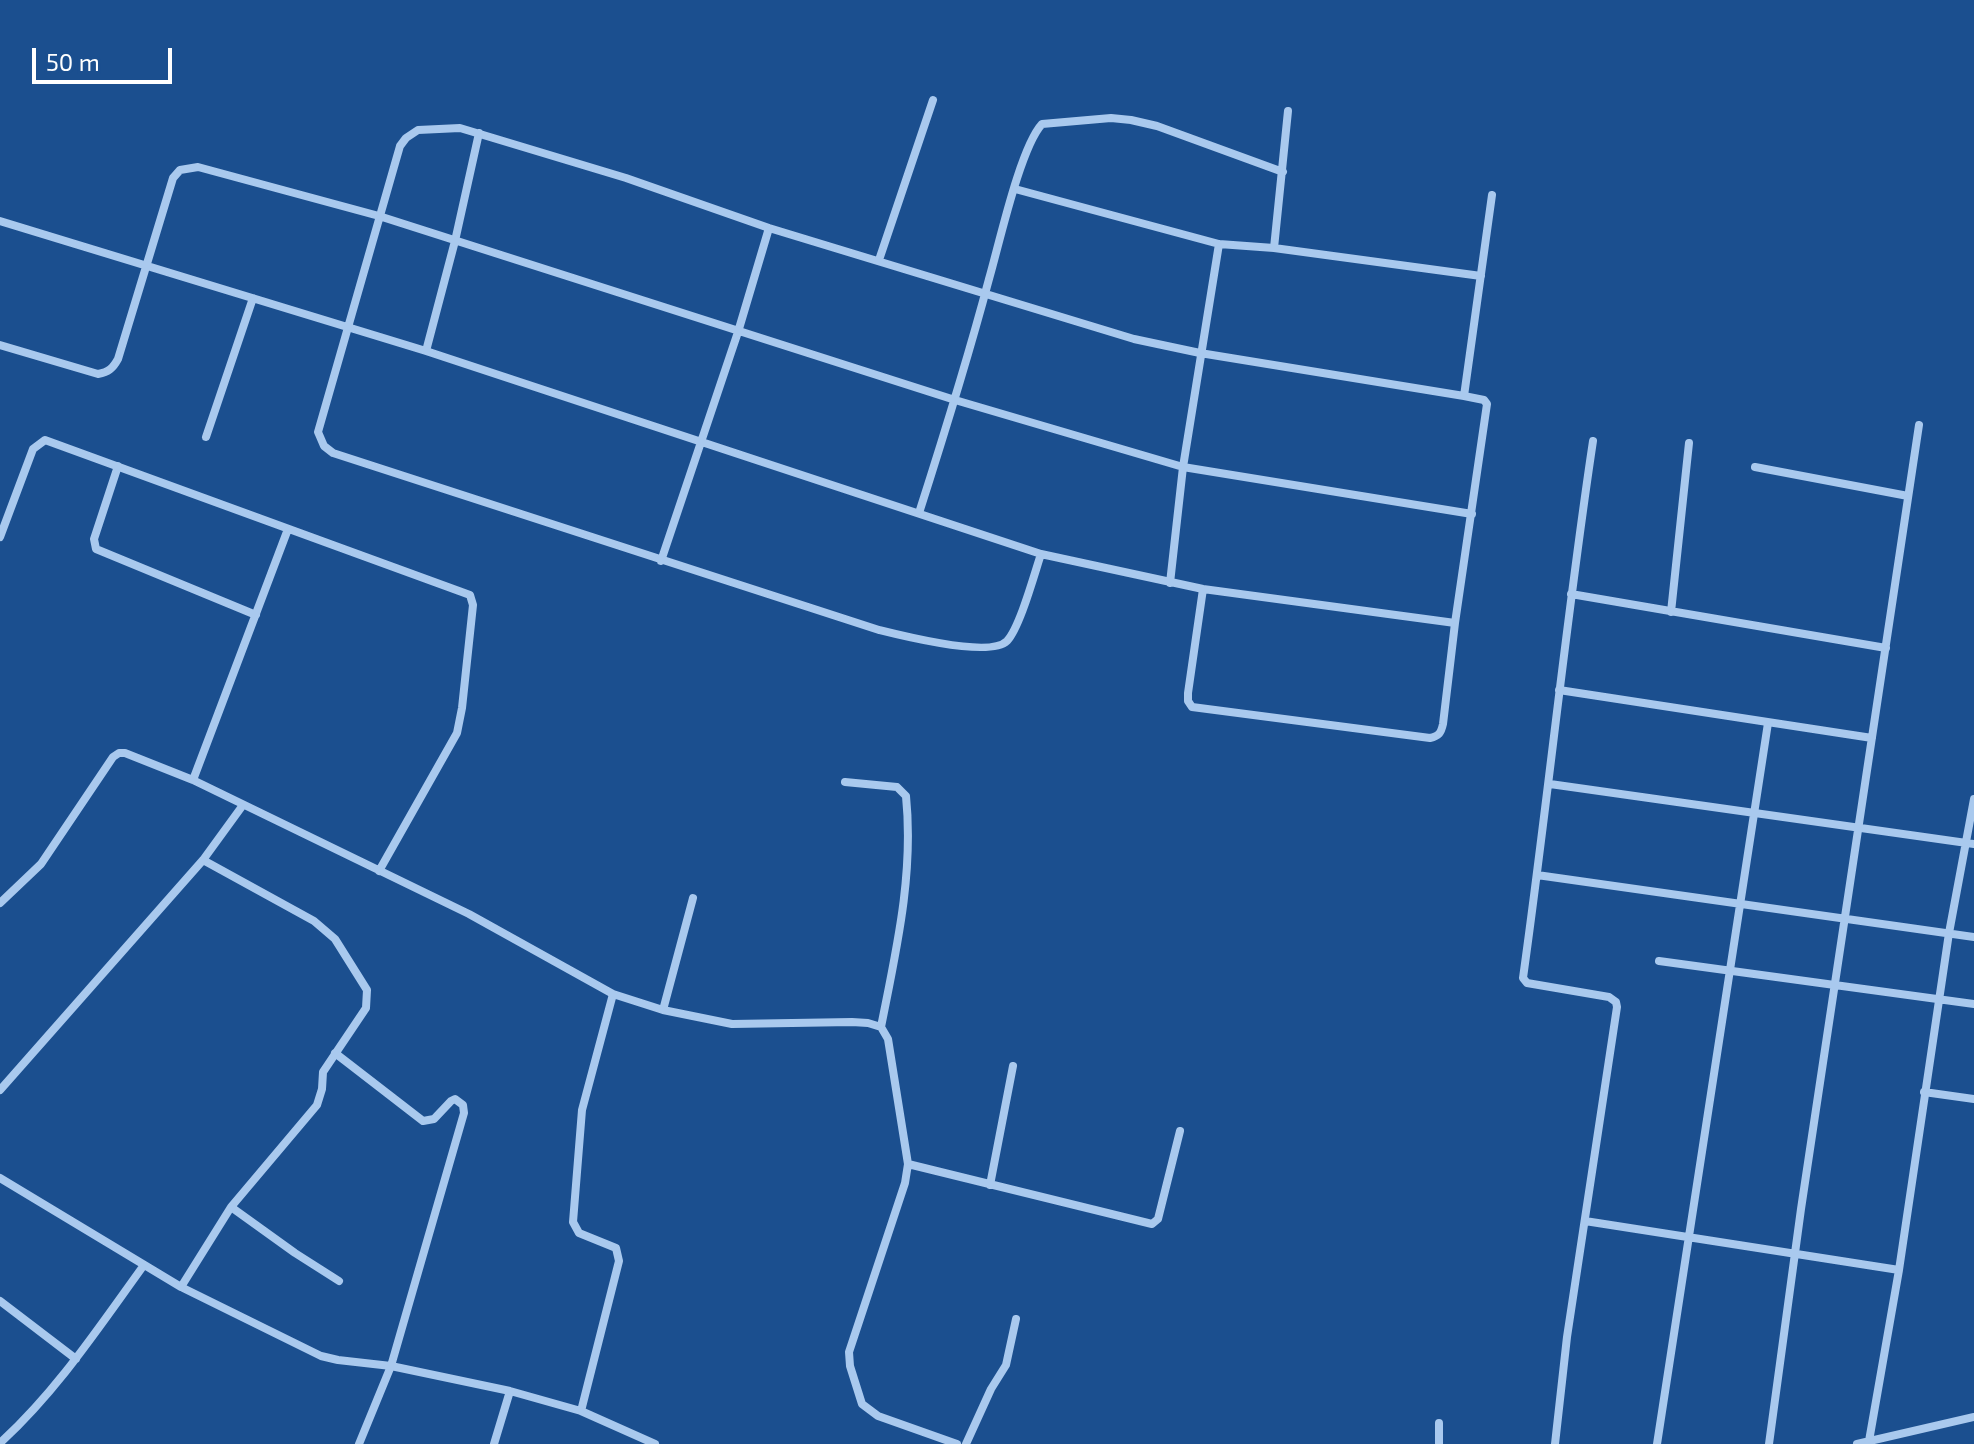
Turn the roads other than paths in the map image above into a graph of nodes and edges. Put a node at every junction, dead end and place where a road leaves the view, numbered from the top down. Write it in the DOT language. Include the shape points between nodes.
graph roads {
  1 [pos="933,100"];
  2 [pos="1288,111"];
  3 [pos="479,133"];
  4 [pos="1283,172"];
  5 [pos="1015,189"];
  6 [pos="1492,195"];
  7 [pos="379,216"];
  8 [pos="0,221"];
  9 [pos="769,228"];
  10 [pos="455,241"];
  11 [pos="1219,244"];
  12 [pos="1274,248"];
  13 [pos="879,260"];
  14 [pos="147,264"];
  15 [pos="1481,276"];
  16 [pos="985,295"];
  17 [pos="253,298"];
  18 [pos="347,327"];
  19 [pos="738,332"];
  20 [pos="0,345"];
  21 [pos="426,351"];
  22 [pos="1200,353"];
  23 [pos="1464,396"];
  24 [pos="955,400"];
  25 [pos="1919,425"];
  26 [pos="206,437"];
  27 [pos="1593,441"];
  28 [pos="701,442"];
  29 [pos="1689,443"];
  30 [pos="118,466"];
  31 [pos="1183,467"];
  32 [pos="1755,467"];
  33 [pos="1908,496"];
  34 [pos="919,513"];
  35 [pos="1472,514"];
  36 [pos="288,529"];
  37 [pos="0,537"];
  38 [pos="1041,554"];
  39 [pos="661,561"];
  40 [pos="1170,583"];
  41 [pos="1203,589"];
  42 [pos="1571,594"];
  43 [pos="1671,612"];
  44 [pos="256,615"];
  45 [pos="1455,623"];
  46 [pos="1886,648"];
  47 [pos="1559,690"];
  48 [pos="1768,723"];
  49 [pos="1872,738"];
  50 [pos="193,780"];
  51 [pos="845,782"];
  52 [pos="1550,784"];
  53 [pos="1974,799"];
  54 [pos="243,805"];
  55 [pos="1754,814"];
  56 [pos="1858,829"];
  57 [pos="1970,843"];
  58 [pos="203,860"];
  59 [pos="379,871"];
  60 [pos="1537,875"];
  61 [pos="693,898"];
  62 [pos="0,903"];
  63 [pos="1740,905"];
  64 [pos="1846,918"];
  65 [pos="1949,933"];
  66 [pos="1974,937"];
  67 [pos="1659,961"];
  68 [pos="1729,971"];
  69 [pos="1835,983"];
  70 [pos="613,994"];
  71 [pos="1939,998"];
  72 [pos="1974,1004"];
  73 [pos="663,1010"];
  74 [pos="881,1027"];
  75 [pos="335,1053"];
  76 [pos="1013,1066"];
  77 [pos="0,1090"];
  78 [pos="1924,1092"];
  79 [pos="1974,1099"];
  80 [pos="1180,1131"];
  81 [pos="908,1164"];
  82 [pos="0,1178"];
  83 [pos="990,1185"];
  84 [pos="231,1207"];
  85 [pos="1585,1221"];
  86 [pos="1687,1236"];
  87 [pos="1795,1253"];
  88 [pos="144,1265"];
  89 [pos="1899,1270"];
  90 [pos="339,1281"];
  91 [pos="181,1287"];
  92 [pos="0,1301"];
  93 [pos="1016,1319"];
  94 [pos="76,1359"];
  95 [pos="391,1366"];
  96 [pos="510,1391"];
  97 [pos="581,1411"];
  98 [pos="1974,1417"];
  99 [pos="1439,1423"];
  100 [pos="1,1441"];
  101 [pos="1869,1441"];
  102 [pos="359,1444"];
  103 [pos="494,1444"];
  104 [pos="655,1444"];
  105 [pos="957,1444"];
  106 [pos="966,1444"];
  107 [pos="1439,1444"];
  108 [pos="1555,1444"];
  109 [pos="1657,1444"];
  110 [pos="1769,1444"];
  111 [pos="1857,1444"];
  1 -- 13 [label="street"];
  2 -- 4 [label="street"];
  3 -- 7 [label="street" via="428,128 411,133 400,146"];
  3 -- 9 [label="street"];
  3 -- 10 [label="street"];
  4 -- 5 [label="street" via="1157,126 1111,118 1049,122 1037,129"];
  4 -- 12 [label="street"];
  5 -- 11 [label="street"];
  5 -- 16 [label="street"];
  6 -- 15 [label="street"];
  7 -- 10 [label="street"];
  7 -- 14 [label="street" via="198,167 185,168 173,178"];
  7 -- 18 [label="street"];
  8 -- 14 [label="street"];
  9 -- 13 [label="street"];
  9 -- 19 [label="street"];
  10 -- 19 [label="street"];
  10 -- 21 [label="street"];
  11 -- 12 [label="street"];
  11 -- 22 [label="street"];
  12 -- 15 [label="street"];
  13 -- 16 [label="street"];
  14 -- 17 [label="street"];
  14 -- 20 [label="street" via="118,359 107,372 98,374"];
  15 -- 23 [label="street"];
  16 -- 22 [label="street"];
  16 -- 24 [label="street"];
  17 -- 18 [label="street"];
  17 -- 26 [label="street"];
  18 -- 21 [label="street"];
  18 -- 39 [label="street" via="318,432 333,453"];
  19 -- 24 [label="street"];
  19 -- 28 [label="street"];
  21 -- 28 [label="street"];
  22 -- 23 [label="street"];
  22 -- 31 [label="street"];
  23 -- 35 [label="street" via="1484,400 1488,409"];
  24 -- 31 [label="street"];
  24 -- 34 [label="street"];
  25 -- 33 [label="street"];
  27 -- 42 [label="street"];
  28 -- 34 [label="street"];
  28 -- 39 [label="street"];
  29 -- 43 [label="street"];
  30 -- 36 [label="street"];
  30 -- 37 [label="street" via="52,442 38,443"];
  30 -- 44 [label="street" via="94,539 96,549"];
  31 -- 35 [label="street"];
  31 -- 40 [label="street"];
  32 -- 33 [label="street"];
  33 -- 46 [label="street"];
  34 -- 38 [label="street"];
  35 -- 45 [label="street"];
  36 -- 44 [label="street"];
  36 -- 59 [label="street" via="465,591 472,599 457,733"];
  38 -- 39 [label="street" via="1014,630 1000,646 986,649 892,633"];
  38 -- 40 [label="street"];
  40 -- 41 [label="street"];
  41 -- 45 [label="street"];
  41 -- 45 [label="street" via="1188,693 1188,701 1198,709 1436,736 1443,724"];
  42 -- 43 [label="street"];
  42 -- 47 [label="street"];
  43 -- 46 [label="street"];
  44 -- 50 [label="street"];
  46 -- 49 [label="street"];
  47 -- 48 [label="street"];
  47 -- 52 [label="street"];
  48 -- 49 [label="street"];
  48 -- 55 [label="street"];
  49 -- 56 [label="street"];
  50 -- 54 [label="street"];
  50 -- 62 [label="street" via="119,753 41,864"];
  51 -- 74 [label="street" via="897,787 906,796 904,913"];
  52 -- 55 [label="street"];
  52 -- 60 [label="street"];
  53 -- 57 [label="street"];
  54 -- 58 [label="street"];
  54 -- 59 [label="street"];
  55 -- 56 [label="street"];
  55 -- 63 [label="street"];
  56 -- 57 [label="street"];
  56 -- 64 [label="street"];
  57 -- 65 [label="street"];
  58 -- 75 [label="street" via="314,921 335,939 368,997"];
  58 -- 77 [label="street"];
  59 -- 70 [label="street"];
  60 -- 63 [label="street"];
  60 -- 85 [label="street" via="1524,981 1609,997 1617,1007"];
  61 -- 73 [label="street"];
  63 -- 64 [label="street"];
  63 -- 68 [label="street"];
  64 -- 65 [label="street"];
  64 -- 69 [label="street"];
  65 -- 66 [label="street"];
  65 -- 71 [label="street"];
  67 -- 68 [label="street"];
  68 -- 69 [label="street"];
  68 -- 86 [label="street"];
  69 -- 71 [label="street"];
  69 -- 87 [label="street"];
  70 -- 73 [label="street"];
  70 -- 97 [label="street" via="582,1110 573,1222 579,1233 616,1248 619,1261"];
  71 -- 72 [label="street"];
  71 -- 78 [label="street"];
  73 -- 74 [label="street" via="732,1024 852,1022"];
  74 -- 81 [label="street" via="888,1039"];
  75 -- 84 [label="street" via="323,1072 317,1105"];
  75 -- 95 [label="street" via="423,1121 434,1119 451,1101 463,1105"];
  76 -- 83 [label="street"];
  78 -- 79 [label="street"];
  78 -- 89 [label="street"];
  80 -- 83 [label="street" via="1158,1219 1152,1224"];
  81 -- 83 [label="street"];
  81 -- 105 [label="street" via="853,1338 850,1366 867,1409"];
  82 -- 88 [label="street"];
  84 -- 90 [label="street"];
  84 -- 91 [label="street"];
  85 -- 86 [label="street"];
  85 -- 108 [label="street"];
  86 -- 87 [label="street"];
  86 -- 109 [label="street"];
  87 -- 89 [label="street"];
  87 -- 110 [label="street"];
  88 -- 91 [label="street"];
  88 -- 94 [label="street"];
  89 -- 101 [label="street"];
  91 -- 95 [label="street" via="321,1356"];
  92 -- 94 [label="street"];
  93 -- 106 [label="street" via="1006,1365"];
  94 -- 100 [label="street"];
  95 -- 96 [label="street"];
  95 -- 102 [label="street"];
  96 -- 97 [label="street"];
  96 -- 103 [label="street"];
  97 -- 104 [label="street"];
  98 -- 101 [label="street"];
  99 -- 107 [label="street"];
  101 -- 111 [label="street"];
}
